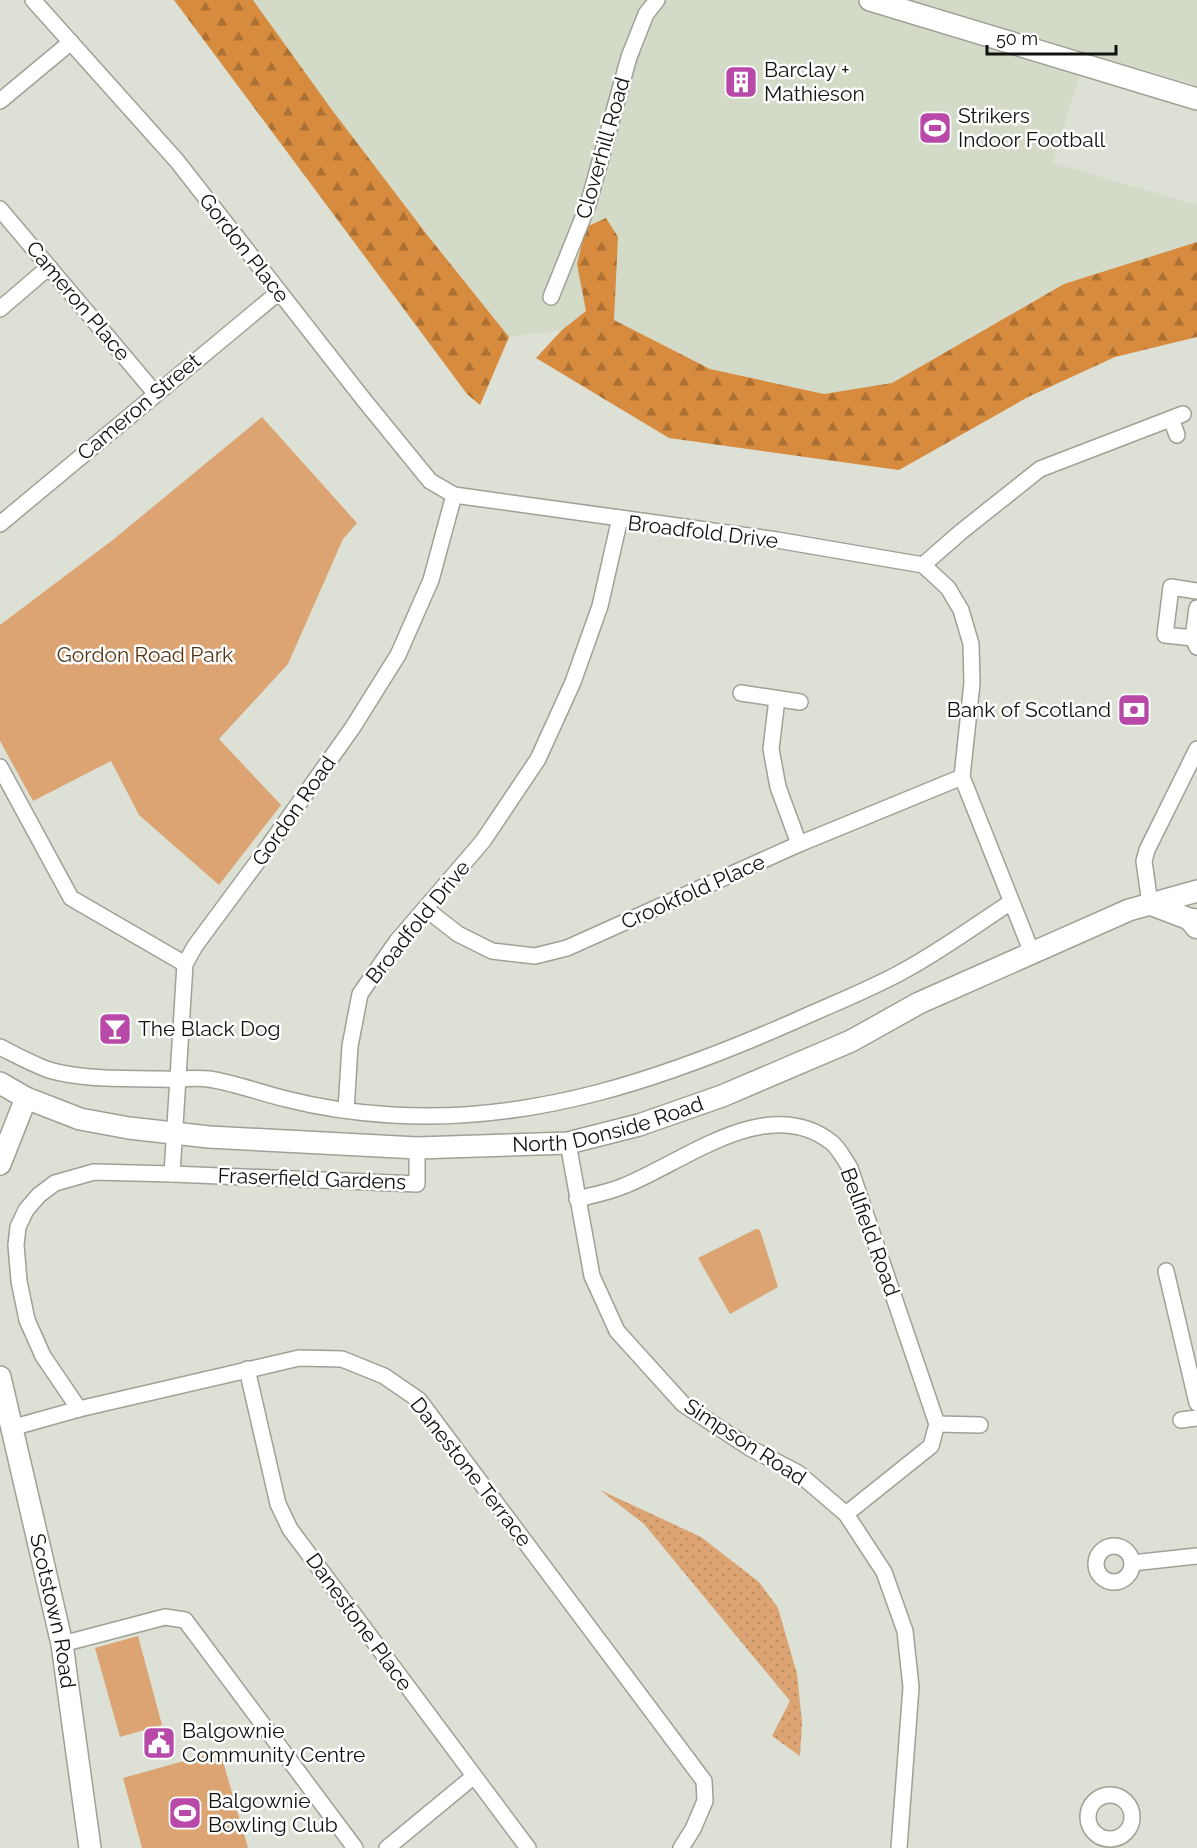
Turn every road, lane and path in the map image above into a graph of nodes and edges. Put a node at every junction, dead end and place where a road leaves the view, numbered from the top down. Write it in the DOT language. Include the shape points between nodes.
graph roads {
  1 [pos="33,0"];
  2 [pos="657,0"];
  3 [pos="870,0"];
  4 [pos="71,42"];
  5 [pos="1197,99"];
  6 [pos="0,101"];
  7 [pos="0,209"];
  8 [pos="49,267"];
  9 [pos="279,292"];
  10 [pos="551,297"];
  11 [pos="0,309"];
  12 [pos="155,393"];
  13 [pos="1177,435"];
  14 [pos="454,495"];
  15 [pos="620,518"];
  16 [pos="0,524"];
  17 [pos="923,565"];
  18 [pos="1197,591"];
  19 [pos="1197,608"];
  20 [pos="1195,643"];
  21 [pos="741,693"];
  22 [pos="777,699"];
  23 [pos="800,702"];
  24 [pos="1197,749"];
  25 [pos="0,767"];
  26 [pos="962,777"];
  27 [pos="799,844"];
  28 [pos="1197,891"];
  29 [pos="1011,902"];
  30 [pos="1150,904"];
  31 [pos="426,909"];
  32 [pos="1196,923"];
  33 [pos="1032,953"];
  34 [pos="184,964"];
  35 [pos="0,1047"];
  36 [pos="178,1079"];
  37 [pos="0,1083"];
  38 [pos="26,1098"];
  39 [pos="346,1110"];
  40 [pos="174,1133"];
  41 [pos="568,1143"];
  42 [pos="417,1148"];
  43 [pos="0,1164"];
  44 [pos="172,1174"];
  45 [pos="577,1199"];
  46 [pos="1166,1272"];
  47 [pos="248,1369"];
  48 [pos="0,1377"];
  49 [pos="1197,1402"];
  50 [pos="79,1409"];
  51 [pos="1197,1418"];
  52 [pos="1181,1420"];
  53 [pos="937,1424"];
  54 [pos="980,1425"];
  55 [pos="11,1428"];
  56 [pos="846,1514"];
  57 [pos="1197,1556"];
  58 [pos="1132,1563"];
  59 [pos="63,1644"];
  60 [pos="474,1777"];
  61 [pos="90,1848"];
  62 [pos="355,1848"];
  63 [pos="387,1848"];
  64 [pos="528,1848"];
  65 [pos="681,1848"];
  66 [pos="899,1848"];
  1 -- 4 [label="street, Gordon Place"];
  2 -- 10 [label="street, Cloverhill Road" via="646,14 629,57 588,205"];
  3 -- 5 [label="main road"];
  4 -- 6 [label="street"];
  4 -- 9 [label="street, Gordon Place" via="177,161"];
  7 -- 8 [label="street, Cameron Place"];
  8 -- 11 [label="street"];
  8 -- 12 [label="street, Cameron Place"];
  9 -- 12 [label="street, Cameron Street"];
  9 -- 14 [label="street, Gordon Place" via="430,481"];
  12 -- 16 [label="street, Cameron Street"];
  13 -- 17 [label="street" via="1177,416 1040,469"];
  14 -- 15 [label="street"];
  14 -- 34 [label="street, Gordon Road" via="431,580 398,655 353,727"];
  15 -- 17 [label="street, Broadfold Drive"];
  15 -- 31 [label="street, Broadfold Drive" via="600,606 573,682 538,759 483,841"];
  17 -- 26 [label="street" via="948,588 961,610 971,644 972,682"];
  18 -- 20 [label="street" via="1171,587 1165,635"];
  19 -- 20 [label="street"];
  21 -- 22 [label="street"];
  22 -- 23 [label="street"];
  22 -- 27 [label="street" via="771,749 778,787"];
  24 -- 30 [label="street" via="1147,850 1144,861"];
  25 -- 34 [label="street" via="71,897"];
  26 -- 27 [label="street, Crookfold Place"];
  26 -- 29 [label="street"];
  27 -- 31 [label="street, Crookfold Place" via="567,948 535,956 492,951 458,934"];
  28 -- 30 [label="main road, North Donside Road"];
  29 -- 33 [label="street"];
  29 -- 39 [label="street, North Donside Road" via="906,970 722,1053 642,1081 555,1104 459,1115"];
  30 -- 32 [label="main road"];
  30 -- 33 [label="main road, North Donside Road"];
  31 -- 39 [label="street, Broadfold Drive" via="397,941 360,994 350,1046"];
  33 -- 41 [label="main road, North Donside Road" via="919,1003 851,1041 722,1096 639,1125"];
  34 -- 36 [label="street, Gordon Road"];
  35 -- 36 [label="street, North Donside Road" via="48,1070 73,1075"];
  36 -- 39 [label="street, North Donside Road" via="210,1079"];
  36 -- 40 [label="street, Gordon Road"];
  37 -- 38 [label="main road"];
  38 -- 40 [label="main road, North Donside Road" via="80,1119"];
  38 -- 43 [label="main road"];
  40 -- 42 [label="main road, North Donside Road"];
  40 -- 44 [label="street"];
  41 -- 42 [label="main road, North Donside Road"];
  41 -- 45 [label="street, Simpson Road"];
  42 -- 44 [label="street, Fraserfield Gardens" via="417,1184"];
  44 -- 50 [label="street, Fraserfield Gardens" via="94,1172 55,1182 26,1210 18,1227 17,1263 27,1320 44,1356"];
  45 -- 53 [label="street, Bellfield Road" via="627,1185 742,1130 780,1124 819,1134 832,1143 850,1168"];
  45 -- 56 [label="street, Simpson Road" via="592,1276 617,1331 683,1404 750,1448 798,1473"];
  46 -- 49 [label="street"];
  47 -- 50 [label="street, Danestone Terrace"];
  47 -- 60 [label="street, Danestone Place" via="278,1504 290,1529"];
  47 -- 65 [label="street, Danestone Terrace" via="299,1358 342,1359 384,1376 419,1400 704,1781 705,1801"];
  48 -- 55 [label="main road, Scotstown Road"];
  50 -- 55 [label="street, Danestone Terrace"];
  51 -- 52 [label="street"];
  53 -- 54 [label="street"];
  53 -- 56 [label="street" via="931,1446"];
  55 -- 59 [label="main road, Scotstown Road"];
  56 -- 66 [label="street, Simpson Road" via="884,1572 905,1631 911,1687"];
  57 -- 58 [label="street"];
  59 -- 61 [label="main road, Scotstown Road"];
  59 -- 62 [label="street" via="165,1617 185,1620"];
  60 -- 63 [label="street"];
  60 -- 64 [label="street, Danestone Place"];
}
